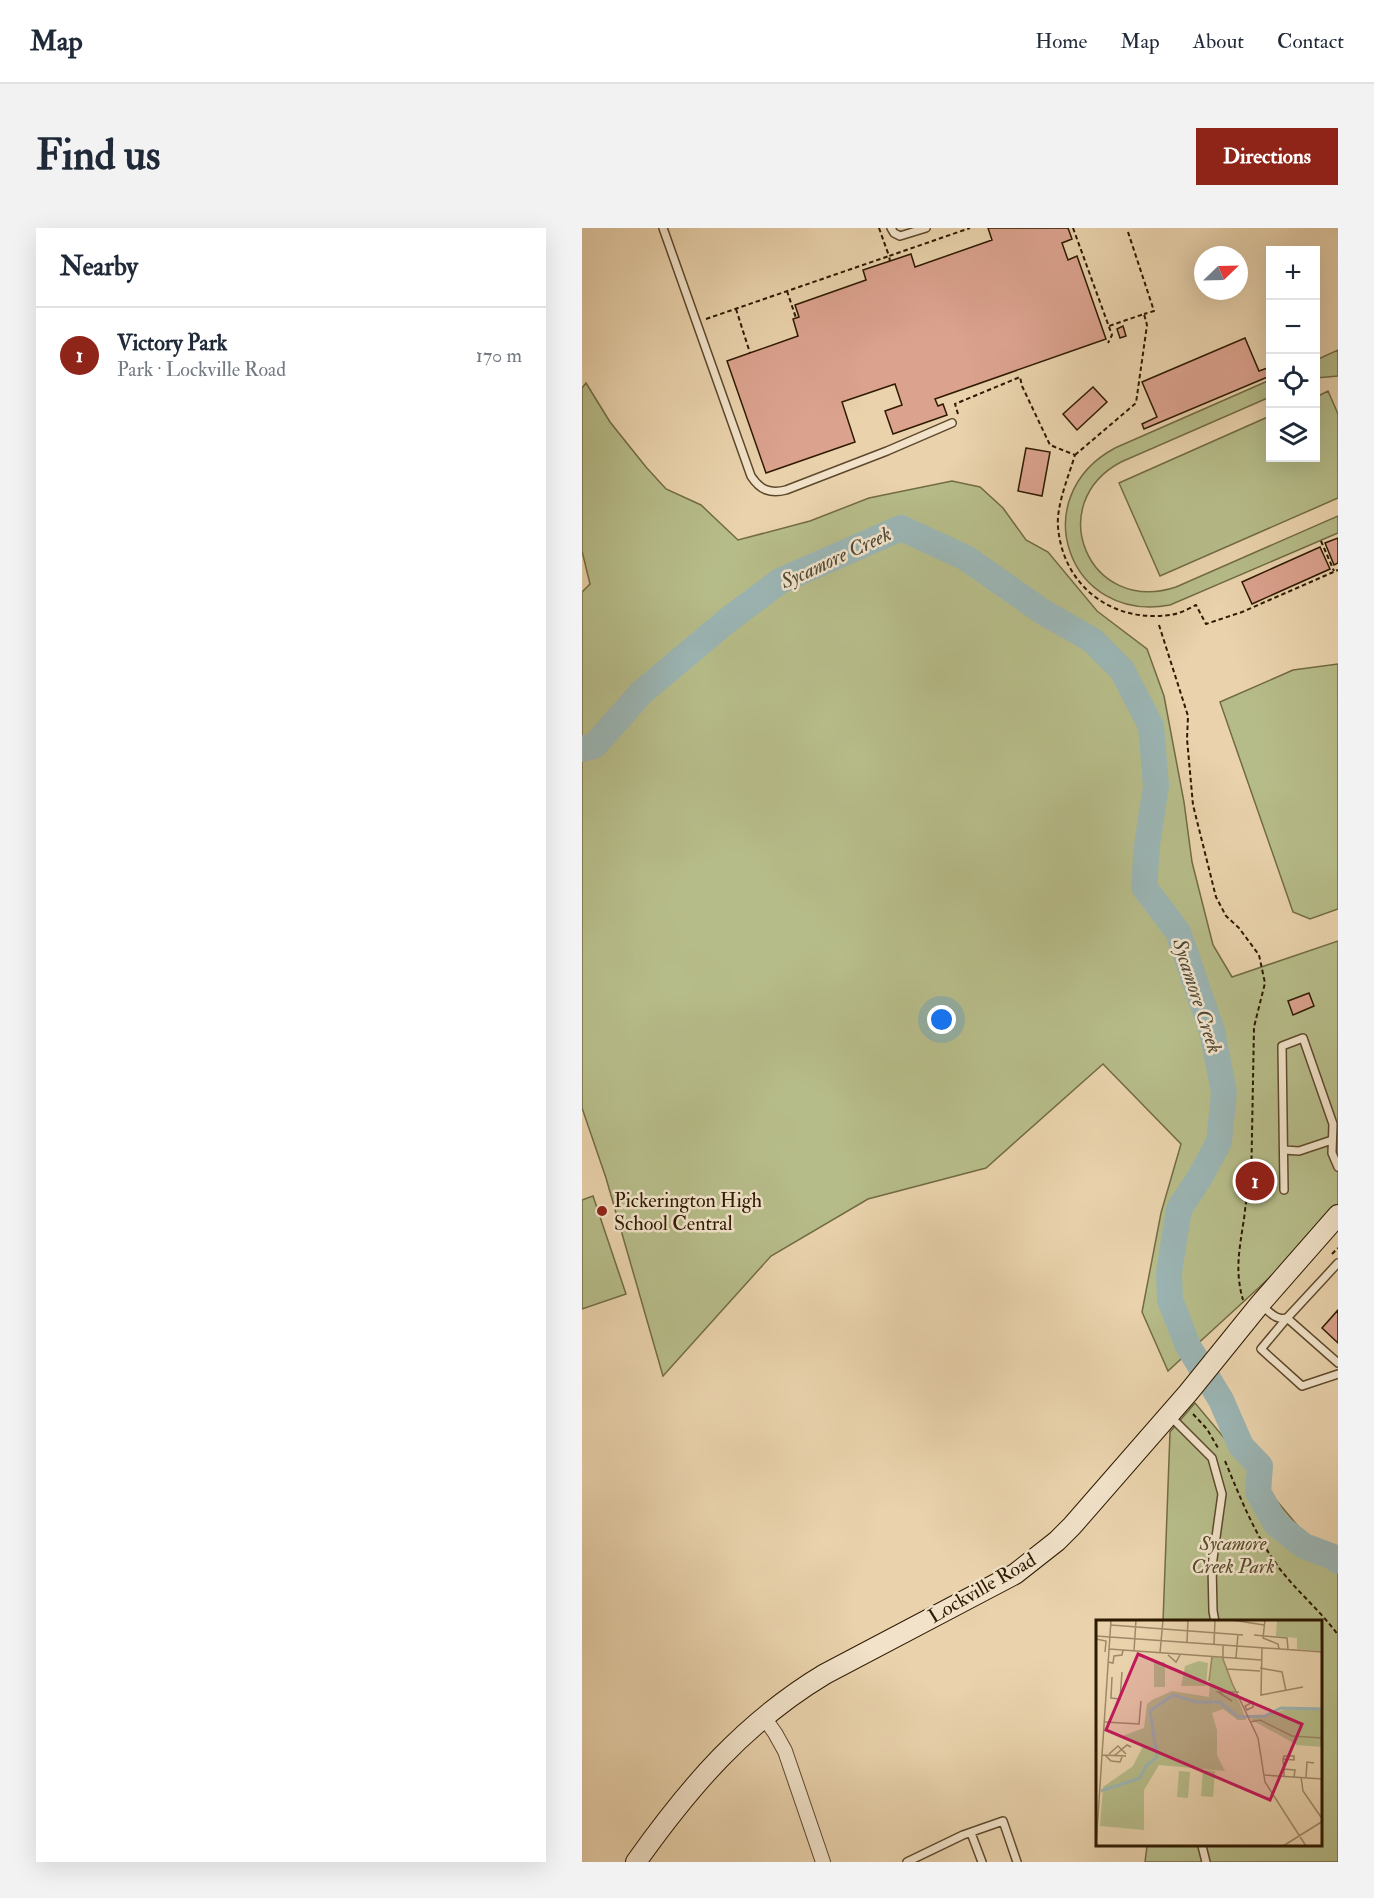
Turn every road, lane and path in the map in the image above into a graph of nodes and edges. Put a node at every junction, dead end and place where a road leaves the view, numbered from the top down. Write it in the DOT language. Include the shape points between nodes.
graph roads {
  1 [pos="663,228"];
  2 [pos="891,228"];
  3 [pos="926,228"];
  4 [pos="1073,228"];
  5 [pos="1128,232"];
  6 [pos="890,261"];
  7 [pos="787,291"];
  8 [pos="736,309"];
  9 [pos="1144,314"];
  10 [pos="796,318"];
  11 [pos="706,319"];
  12 [pos="1109,326"];
  13 [pos="1108,343"];
  14 [pos="750,353"];
  15 [pos="952,423"];
  16 [pos="1075,455"];
  17 [pos="1321,541"];
  18 [pos="1338,570"];
  19 [pos="1334,571"];
  20 [pos="1159,625"];
  21 [pos="1332,1140"];
  22 [pos="1284,1150"];
  23 [pos="1338,1167"];
  24 [pos="1284,1190"];
  25 [pos="1338,1215"];
  26 [pos="1338,1263"];
  27 [pos="1255,1311"];
  28 [pos="1287,1318"];
  29 [pos="1338,1363"];
  30 [pos="1338,1374"];
  31 [pos="1188,1401"];
  32 [pos="1168,1415"];
  33 [pos="1221,1452"];
  34 [pos="1225,1461"];
  35 [pos="1215,1620"];
  36 [pos="1338,1635"];
  37 [pos="763,1716"];
  38 [pos="971,1833"];
  39 [pos="1202,1847"];
  40 [pos="636,1862"];
  41 [pos="823,1862"];
  42 [pos="907,1862"];
  43 [pos="982,1862"];
  44 [pos="1017,1862"];
  45 [pos="1206,1862"];
  1 -- 15 [label="lane" via="751,476 765,491 786,490"];
  2 -- 3 [label="lane" via="900,236"];
  4 -- 12 [label="path"];
  5 -- 9 [label="path" via="1154,311"];
  6 -- 7 [label="path" via="889,256"];
  7 -- 8 [label="path"];
  7 -- 10 [label="path"];
  8 -- 11 [label="path"];
  8 -- 14 [label="path"];
  9 -- 12 [label="path"];
  9 -- 16 [label="path" via="1147,325 1136,403"];
  12 -- 13 [label="path" via="1112,335"];
  15 -- 16 [label="path" via="960,419 955,404 1020,377 1050,445"];
  16 -- 19 [label="path" via="1058,524 1061,551 1076,579 1112,608 1158,616 1173,615 1196,605 1206,624"];
  17 -- 19 [label="path"];
  18 -- 19 [label="path"];
  20 -- 27 [label="path" via="1188,716 1193,805 1216,897 1226,916 1259,955 1265,983 1254,1027 1251,1188 1245,1202 1239,1254 1239,1286"];
  21 -- 22 [label="lane" via="1299,1151"];
  21 -- 22 [label="lane" via="1333,1124 1303,1038 1282,1046"];
  21 -- 23 [label="lane" via="1332,1154"];
  22 -- 24 [label="lane"];
  25 -- 27 [label="main road, Lockville Road"];
  26 -- 28 [label="lane"];
  27 -- 28 [label="lane" via="1282,1320"];
  27 -- 31 [label="main road, Lockville Road"];
  28 -- 29 [label="lane"];
  28 -- 30 [label="lane" via="1261,1349 1302,1386"];
  31 -- 32 [label="main road, Lockville Road"];
  31 -- 33 [label="path"];
  32 -- 35 [label="lane" via="1212,1458 1222,1494 1212,1566"];
  32 -- 37 [label="main road, Lockville Road" via="1072,1526 1026,1567 825,1674"];
  34 -- 36 [label="path" via="1263,1545"];
  37 -- 40 [label="main road, Lockville Road" via="686,1794"];
  37 -- 41 [label="street" via="785,1751"];
  38 -- 42 [label="lane"];
  38 -- 43 [label="lane"];
  38 -- 44 [label="lane" via="1003,1821"];
  39 -- 45 [label="lane"];
}
